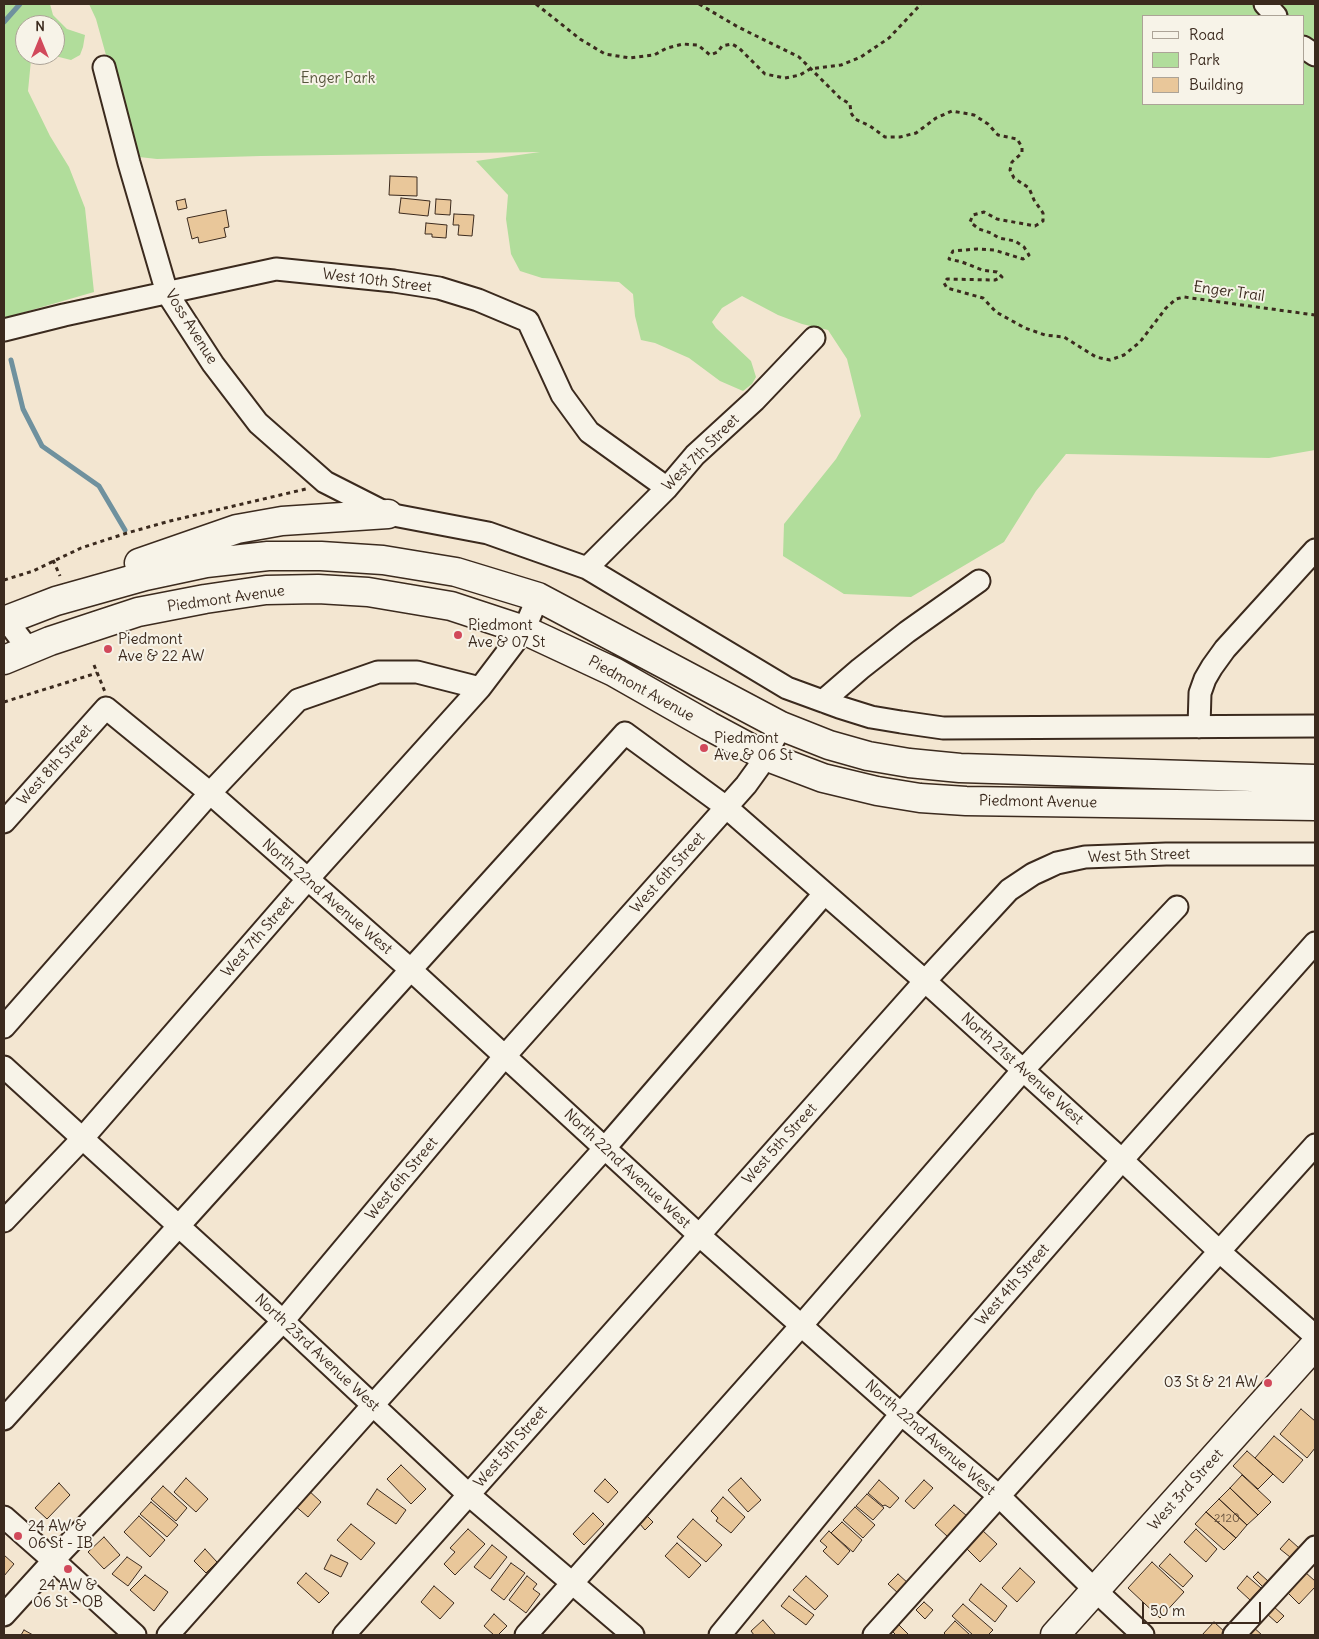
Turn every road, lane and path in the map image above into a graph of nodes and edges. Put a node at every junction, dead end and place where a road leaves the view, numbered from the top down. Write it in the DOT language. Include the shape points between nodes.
graph roads {
  1 [pos="536,4"];
  2 [pos="699,4"];
  3 [pos="921,4"];
  4 [pos="1265,4"];
  5 [pos="1275,15"];
  6 [pos="1304,48"];
  7 [pos="1315,55"];
  8 [pos="104,67"];
  9 [pos="810,69"];
  10 [pos="166,293"];
  11 [pos="1315,316"];
  12 [pos="4,330"];
  13 [pos="814,338"];
  14 [pos="325,482"];
  15 [pos="666,488"];
  16 [pos="388,514"];
  17 [pos="1314,553"];
  18 [pos="53,560"];
  19 [pos="587,568"];
  20 [pos="4,580"];
  21 [pos="979,581"];
  22 [pos="58,589"];
  23 [pos="538,597"];
  24 [pos="4,619"];
  25 [pos="524,630"];
  26 [pos="28,650"];
  27 [pos="4,660"];
  28 [pos="94,665"];
  29 [pos="97,673"];
  30 [pos="480,688"];
  31 [pos="823,701"];
  32 [pos="4,702"];
  33 [pos="106,708"];
  34 [pos="781,726"];
  35 [pos="1315,726"];
  36 [pos="1198,727"];
  37 [pos="765,756"];
  38 [pos="1315,779"];
  39 [pos="210,793"];
  40 [pos="1315,806"];
  41 [pos="726,807"];
  42 [pos="4,822"];
  43 [pos="1315,854"];
  44 [pos="307,880"];
  45 [pos="824,894"];
  46 [pos="1177,907"];
  47 [pos="1315,943"];
  48 [pos="410,969"];
  49 [pos="925,981"];
  50 [pos="4,1027"];
  51 [pos="504,1057"];
  52 [pos="4,1067"];
  53 [pos="1023,1070"];
  54 [pos="82,1139"];
  55 [pos="1315,1145"];
  56 [pos="604,1148"];
  57 [pos="1122,1160"];
  58 [pos="4,1221"];
  59 [pos="179,1227"];
  60 [pos="699,1235"];
  61 [pos="1220,1252"];
  62 [pos="283,1321"];
  63 [pos="802,1326"];
  64 [pos="1315,1336"];
  65 [pos="1315,1345"];
  66 [pos="373,1405"];
  67 [pos="902,1414"];
  68 [pos="4,1419"];
  69 [pos="469,1495"];
  70 [pos="999,1496"];
  71 [pos="4,1517"];
  72 [pos="1315,1547"];
  73 [pos="53,1560"];
  74 [pos="571,1583"];
  75 [pos="1096,1591"];
  76 [pos="4,1615"];
  77 [pos="135,1635"];
  78 [pos="168,1635"];
  79 [pos="344,1635"];
  80 [pos="526,1635"];
  81 [pos="633,1635"];
  82 [pos="720,1635"];
  83 [pos="874,1635"];
  84 [pos="1055,1635"];
  85 [pos="1143,1635"];
  86 [pos="1234,1635"];
  1 -- 9 [label="path" via="580,39 605,54 630,58 683,44 698,45 710,54 732,44 765,74 785,78"];
  2 -- 9 [label="path, Enger Trail" via="792,53"];
  3 -- 9 [label="path" via="889,38 861,57 841,65"];
  4 -- 5 [label="street"];
  6 -- 7 [label="street"];
  8 -- 10 [label="street, Voss Avenue"];
  9 -- 11 [label="path, Enger Trail" via="850,104 855,118 885,137 916,133 952,111 974,115 998,135 1017,139 1022,153 1012,162 1010,170 1014,178 1029,188 1044,213 1043,221 1035,226 997,220 984,212 973,215 970,222 999,238 1015,241 1029,255 1023,259 994,250 953,251 948,259 997,272 1002,277 995,280 947,279 944,283 947,288 983,298 996,312 1025,328 1044,335 1064,336 1096,357 1110,360 1124,355 1140,342 1166,308 1184,297"];
  10 -- 12 [label="street, West 10th Street"];
  10 -- 14 [label="street, Voss Avenue" via="213,364 258,423"];
  10 -- 15 [label="street, West 10th Street" via="276,269 394,281 439,288 478,300 528,322 562,395 589,432"];
  13 -- 15 [label="street, West 7th Street" via="755,400 695,455"];
  14 -- 16 [label="street, Voss Avenue"];
  14 -- 18 [label="path" via="312,488 170,521 90,545"];
  15 -- 19 [label="street, West 7th Street"];
  16 -- 19 [label="street" via="488,533"];
  16 -- 22 [label="main road" via="282,522 237,529"];
  17 -- 36 [label="street" via="1212,667 1200,693"];
  18 -- 20 [label="path"];
  18 -- 22 [label="path"];
  19 -- 31 [label="street" via="786,688"];
  21 -- 31 [label="street"];
  22 -- 23 [label="main road, Piedmont Avenue" via="206,563 276,556 321,556 383,560 456,572"];
  22 -- 24 [label="main road, Piedmont Avenue"];
  23 -- 25 [label="street, West 7th Street"];
  23 -- 34 [label="main road, Piedmont Avenue"];
  24 -- 26 [label="street"];
  25 -- 26 [label="main road, Piedmont Avenue" via="451,606 368,592 266,590 138,612"];
  25 -- 30 [label="street, West 7th Street"];
  25 -- 37 [label="main road, Piedmont Avenue" via="614,672"];
  26 -- 27 [label="main road, Piedmont Avenue"];
  28 -- 29 [label="path"];
  29 -- 32 [label="path"];
  29 -- 33 [label="path" via="105,694"];
  30 -- 39 [label="street" via="417,672 378,672 298,700"];
  30 -- 44 [label="street, West 7th Street"];
  31 -- 36 [label="street" via="871,716 943,728"];
  33 -- 39 [label="street, North 22nd Avenue West"];
  33 -- 42 [label="street, West 8th Street"];
  34 -- 37 [label="street, West 6th Street"];
  34 -- 38 [label="main road, Piedmont Avenue" via="847,751 924,765"];
  35 -- 36 [label="street"];
  37 -- 40 [label="main road, Piedmont Avenue" via="849,785 920,798"];
  37 -- 41 [label="street, West 6th Street"];
  39 -- 44 [label="street, North 22nd Avenue West"];
  39 -- 50 [label="street"];
  41 -- 45 [label="street, North 21st Avenue West"];
  41 -- 48 [label="street, North 21st Avenue West" via="625,733"];
  41 -- 51 [label="street, West 6th Street"];
  43 -- 49 [label="street, West 5th Street" via="1166,854 1085,857 1058,863 1014,885"];
  44 -- 48 [label="street, North 22nd Avenue West"];
  44 -- 54 [label="street, West 7th Street"];
  45 -- 49 [label="street, North 21st Avenue West"];
  45 -- 56 [label="street"];
  46 -- 53 [label="street"];
  47 -- 57 [label="street, West 4th Street"];
  48 -- 51 [label="street, North 22nd Avenue West"];
  48 -- 59 [label="street"];
  49 -- 53 [label="street, North 21st Avenue West"];
  49 -- 60 [label="street, West 5th Street"];
  51 -- 56 [label="street, North 22nd Avenue West"];
  51 -- 62 [label="street, West 6th Street"];
  52 -- 54 [label="street, North 23rd Avenue West"];
  53 -- 57 [label="street, North 21st Avenue West"];
  53 -- 63 [label="street"];
  54 -- 58 [label="street, West 7th Street"];
  54 -- 59 [label="street, North 23rd Avenue West"];
  55 -- 61 [label="street"];
  56 -- 60 [label="street, North 22nd Avenue West"];
  56 -- 66 [label="street"];
  57 -- 61 [label="street, North 21st Avenue West"];
  57 -- 67 [label="street, West 4th Street"];
  59 -- 62 [label="street, North 23rd Avenue West"];
  59 -- 68 [label="street"];
  60 -- 63 [label="street, North 22nd Avenue West"];
  60 -- 69 [label="street, West 5th Street"];
  61 -- 64 [label="street, North 21st Avenue West"];
  61 -- 70 [label="street"];
  62 -- 66 [label="street, North 23rd Avenue West"];
  62 -- 73 [label="street, West 6th Street"];
  63 -- 67 [label="street, North 22nd Avenue West"];
  63 -- 74 [label="street"];
  65 -- 75 [label="main road, West 3rd Street"];
  66 -- 69 [label="street, North 23rd Avenue West"];
  66 -- 78 [label="street"];
  67 -- 70 [label="street, North 22nd Avenue West"];
  67 -- 82 [label="street, West 4th Street"];
  69 -- 74 [label="street, North 23rd Avenue West"];
  69 -- 79 [label="street, West 5th Street"];
  70 -- 75 [label="street, North 22nd Avenue West"];
  70 -- 83 [label="street"];
  71 -- 73 [label="street"];
  72 -- 86 [label="street"];
  73 -- 76 [label="street, West 6th Street"];
  73 -- 77 [label="street"];
  74 -- 80 [label="street"];
  74 -- 81 [label="street, North 23rd Avenue West"];
  75 -- 84 [label="main road, West 3rd Street"];
  75 -- 85 [label="street, North 22nd Avenue West"];
}
